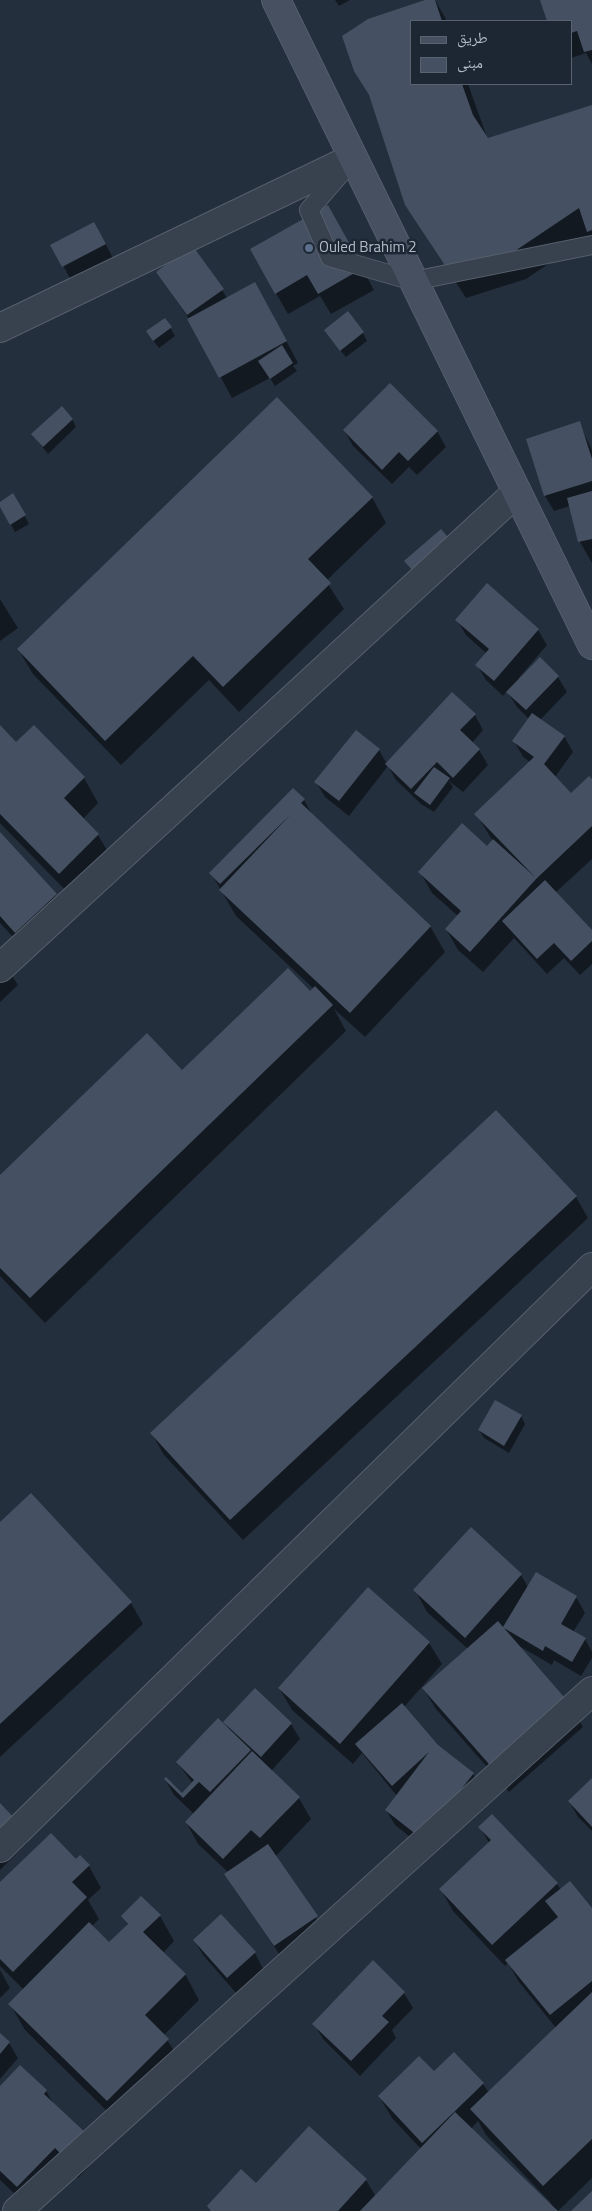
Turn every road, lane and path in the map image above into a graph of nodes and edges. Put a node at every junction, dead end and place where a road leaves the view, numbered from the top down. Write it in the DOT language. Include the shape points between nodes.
graph roads {
  1 [pos="276,0"];
  2 [pos="353,158"];
  3 [pos="592,245"];
  4 [pos="413,281"];
  5 [pos="0,328"];
  6 [pos="517,492"];
  7 [pos="592,645"];
  8 [pos="0,968"];
  9 [pos="592,1267"];
  10 [pos="592,1690"];
  11 [pos="0,1848"];
  12 [pos="17,2211"];
  1 -- 2 [label="main road"];
  2 -- 4 [label="main road"];
  2 -- 4 [label="lane" via="309,210 330,257"];
  2 -- 5 [label="street"];
  3 -- 4 [label="lane"];
  4 -- 6 [label="main road"];
  6 -- 7 [label="main road"];
  6 -- 8 [label="street"];
  9 -- 11 [label="street"];
  10 -- 12 [label="street"];
}
